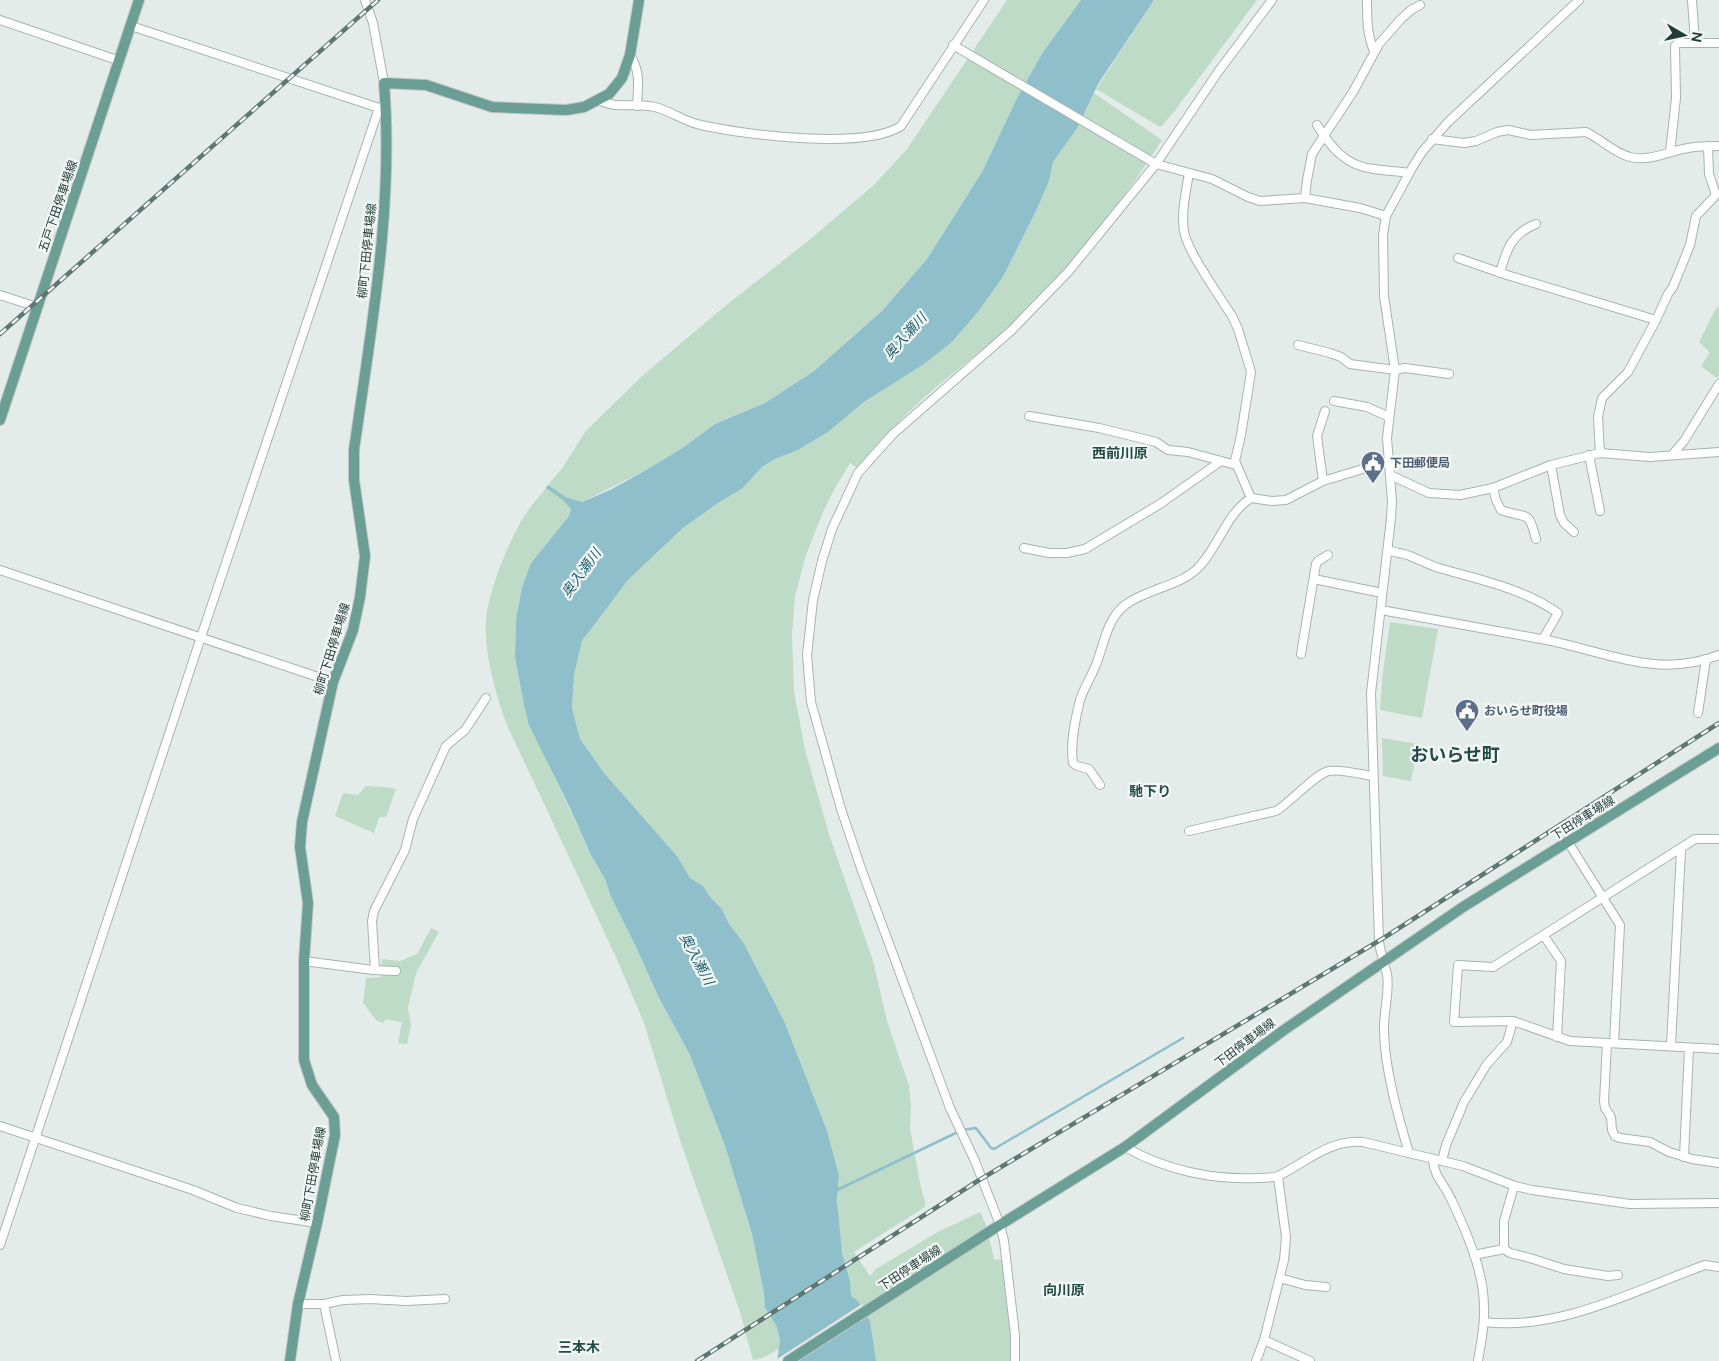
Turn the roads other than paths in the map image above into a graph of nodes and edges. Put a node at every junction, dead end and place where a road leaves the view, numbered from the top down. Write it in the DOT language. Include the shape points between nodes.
graph roads {
  1 [pos="140,0"];
  2 [pos="365,0"];
  3 [pos="639,0"];
  4 [pos="984,0"];
  5 [pos="1272,0"];
  6 [pos="1367,0"];
  7 [pos="1579,0"];
  8 [pos="1692,0"];
  9 [pos="1420,5"];
  10 [pos="0,20"];
  11 [pos="131,26"];
  12 [pos="1694,42"];
  13 [pos="1719,42"];
  14 [pos="956,47"];
  15 [pos="1374,51"];
  16 [pos="630,55"];
  17 [pos="120,61"];
  18 [pos="384,83"];
  19 [pos="598,100"];
  20 [pos="382,106"];
  21 [pos="636,106"];
  22 [pos="1317,125"];
  23 [pos="1324,136"];
  24 [pos="1432,139"];
  25 [pos="1708,146"];
  26 [pos="1719,146"];
  27 [pos="1670,152"];
  28 [pos="1154,163"];
  29 [pos="1190,173"];
  30 [pos="1409,174"];
  31 [pos="1306,198"];
  32 [pos="1386,216"];
  33 [pos="1536,224"];
  34 [pos="1458,258"];
  35 [pos="1500,273"];
  36 [pos="0,295"];
  37 [pos="37,307"];
  38 [pos="1656,320"];
  39 [pos="1298,345"];
  40 [pos="1395,370"];
  41 [pos="1449,374"];
  42 [pos="1719,384"];
  43 [pos="1334,401"];
  44 [pos="1326,411"];
  45 [pos="1029,416"];
  46 [pos="1389,417"];
  47 [pos="0,420"];
  48 [pos="1719,452"];
  49 [pos="1600,453"];
  50 [pos="1589,455"];
  51 [pos="1672,455"];
  52 [pos="1221,461"];
  53 [pos="1389,461"];
  54 [pos="1236,465"];
  55 [pos="1551,465"];
  56 [pos="1390,475"];
  57 [pos="1323,482"];
  58 [pos="1493,488"];
  59 [pos="1251,498"];
  60 [pos="1600,511"];
  61 [pos="1574,532"];
  62 [pos="1536,539"];
  63 [pos="1024,548"];
  64 [pos="1388,550"];
  65 [pos="1328,555"];
  66 [pos="0,570"];
  67 [pos="1314,579"];
  68 [pos="1382,593"];
  69 [pos="1380,610"];
  70 [pos="201,637"];
  71 [pos="1543,639"];
  72 [pos="1300,654"];
  73 [pos="1719,655"];
  74 [pos="1706,659"];
  75 [pos="333,682"];
  76 [pos="486,698"];
  77 [pos="1698,713"];
  78 [pos="1719,748"];
  79 [pos="1372,776"];
  80 [pos="1100,784"];
  81 [pos="1189,831"];
  82 [pos="1719,840"];
  83 [pos="1568,842"];
  84 [pos="1681,850"];
  85 [pos="1604,898"];
  86 [pos="1544,936"];
  87 [pos="304,961"];
  88 [pos="1382,961"];
  89 [pos="375,970"];
  90 [pos="396,971"];
  91 [pos="1513,1021"];
  92 [pos="1557,1037"];
  93 [pos="1611,1043"];
  94 [pos="1671,1046"];
  95 [pos="1689,1048"];
  96 [pos="1719,1049"];
  97 [pos="0,1126"];
  98 [pos="36,1138"];
  99 [pos="1125,1147"];
  100 [pos="1409,1153"];
  101 [pos="1684,1157"];
  102 [pos="1438,1160"];
  103 [pos="1719,1163"];
  104 [pos="1278,1177"];
  105 [pos="1514,1186"];
  106 [pos="1719,1203"];
  107 [pos="317,1223"];
  108 [pos="998,1226"];
  109 [pos="0,1245"];
  110 [pos="1504,1249"];
  111 [pos="1474,1256"];
  112 [pos="1719,1267"];
  113 [pos="1618,1275"];
  114 [pos="1280,1278"];
  115 [pos="1326,1287"];
  116 [pos="445,1299"];
  117 [pos="298,1304"];
  118 [pos="324,1304"];
  119 [pos="1484,1322"];
  120 [pos="1264,1340"];
  121 [pos="290,1361"];
  122 [pos="336,1361"];
  123 [pos="788,1361"];
  124 [pos="1015,1361"];
  125 [pos="1256,1361"];
  126 [pos="1310,1361"];
  127 [pos="1478,1361"];
  1 -- 11 [label="main road, 五戸下田停車場線"];
  2 -- 18 [label="street" via="373,22"];
  3 -- 16 [label="main road"];
  4 -- 14 [label="street"];
  5 -- 28 [label="street"];
  6 -- 15 [label="street" via="1368,29"];
  7 -- 24 [label="street"];
  8 -- 12 [label="street"];
  9 -- 15 [label="street" via="1400,20"];
  10 -- 17 [label="street"];
  11 -- 17 [label="main road, 五戸下田停車場線"];
  11 -- 20 [label="street"];
  12 -- 13 [label="street"];
  12 -- 27 [label="street" via="1675,46 1676,98"];
  14 -- 21 [label="street" via="901,126 892,132 809,139 700,125 655,107"];
  14 -- 28 [label="street"];
  15 -- 23 [label="street" via="1353,92"];
  16 -- 19 [label="main road" via="617,85"];
  16 -- 21 [label="street" via="639,78"];
  17 -- 37 [label="main road, 五戸下田停車場線"];
  18 -- 19 [label="main road" via="426,85 492,107 566,110 584,107"];
  18 -- 20 [label="main road, 柳町下田停車場線"];
  19 -- 21 [label="street" via="612,106"];
  20 -- 70 [label="street"];
  20 -- 75 [label="main road, 柳町下田停車場線" via="387,139 382,242 354,450 354,480 365,556 353,630"];
  22 -- 23 [label="street"];
  23 -- 30 [label="street" via="1333,150 1351,163"];
  23 -- 31 [label="street" via="1310,160"];
  24 -- 27 [label="street" via="1464,143 1508,130 1531,135 1586,132 1629,157 1642,158"];
  24 -- 30 [label="street"];
  25 -- 26 [label="street"];
  25 -- 27 [label="street"];
  25 -- 38 [label="street" via="1715,196 1696,216 1690,245"];
  28 -- 29 [label="street"];
  28 -- 108 [label="street" via="1069,271 1012,330 894,434 858,473 832,529 813,600 807,655 811,702 841,809 950,1108"];
  29 -- 31 [label="street" via="1212,179 1260,201"];
  29 -- 54 [label="street" via="1184,204 1186,242 1238,329 1251,372"];
  30 -- 32 [label="street"];
  31 -- 32 [label="street"];
  32 -- 40 [label="street" via="1383,235 1384,296"];
  33 -- 35 [label="street" via="1524,229 1514,239"];
  34 -- 35 [label="street"];
  35 -- 38 [label="street"];
  36 -- 37 [label="street"];
  37 -- 47 [label="main road, 五戸下田停車場線"];
  38 -- 49 [label="street" via="1628,372 1602,398 1598,417"];
  39 -- 40 [label="street" via="1341,357 1350,364"];
  40 -- 41 [label="street" via="1405,368"];
  40 -- 46 [label="street"];
  42 -- 51 [label="street"];
  43 -- 46 [label="street" via="1367,407"];
  44 -- 57 [label="street" via="1317,436"];
  45 -- 52 [label="street" via="1099,428 1156,442 1168,450"];
  46 -- 53 [label="street"];
  48 -- 51 [label="street"];
  49 -- 50 [label="street"];
  49 -- 51 [label="street" via="1650,457"];
  50 -- 55 [label="street"];
  50 -- 60 [label="street"];
  52 -- 54 [label="street"];
  52 -- 63 [label="street" via="1086,549 1049,553"];
  53 -- 56 [label="street"];
  53 -- 57 [label="street"];
  54 -- 59 [label="street"];
  55 -- 58 [label="street"];
  55 -- 61 [label="street" via="1560,515"];
  56 -- 58 [label="street" via="1429,493 1460,495"];
  56 -- 64 [label="street" via="1392,501"];
  57 -- 59 [label="street" via="1286,500"];
  58 -- 62 [label="street" via="1501,510 1532,520"];
  59 -- 80 [label="street" via="1234,514 1200,566 1177,582 1147,592 1127,604 1109,625 1080,699 1071,749 1073,763 1089,769"];
  64 -- 68 [label="street"];
  64 -- 71 [label="street" via="1528,595 1548,606 1558,613"];
  65 -- 67 [label="street" via="1318,560"];
  66 -- 70 [label="street"];
  67 -- 68 [label="street"];
  67 -- 72 [label="street"];
  68 -- 69 [label="street"];
  69 -- 71 [label="street"];
  69 -- 79 [label="street" via="1371,693"];
  70 -- 75 [label="street"];
  70 -- 98 [label="street"];
  71 -- 74 [label="street" via="1658,665 1673,666"];
  73 -- 74 [label="street"];
  74 -- 77 [label="street"];
  75 -- 87 [label="main road, 柳町下田停車場線" via="302,822 300,847 308,903"];
  76 -- 89 [label="street" via="465,730 446,746 413,819 405,850 374,911"];
  78 -- 83 [label="main road, 下田停車場線"];
  79 -- 81 [label="street" via="1329,771 1276,811"];
  79 -- 88 [label="street" via="1378,941"];
  82 -- 84 [label="street" via="1696,839"];
  83 -- 85 [label="street"];
  83 -- 88 [label="main road, 下田停車場線"];
  84 -- 85 [label="street"];
  84 -- 94 [label="street"];
  85 -- 86 [label="street"];
  85 -- 93 [label="street" via="1620,925"];
  86 -- 91 [label="street" via="1493,967 1458,965 1454,1022"];
  86 -- 92 [label="street" via="1561,961"];
  87 -- 89 [label="street"];
  87 -- 107 [label="main road, 柳町下田停車場線" via="304,1060 312,1085 335,1123"];
  88 -- 99 [label="main road, 下田停車場線"];
  88 -- 100 [label="street" via="1387,975 1384,1032 1388,1067"];
  89 -- 90 [label="street"];
  91 -- 92 [label="street"];
  91 -- 102 [label="street" via="1507,1042 1487,1064 1464,1102"];
  92 -- 93 [label="street" via="1570,1041"];
  93 -- 94 [label="street"];
  93 -- 101 [label="street" via="1604,1101 1615,1136 1650,1142"];
  94 -- 95 [label="street"];
  95 -- 96 [label="street"];
  95 -- 101 [label="street"];
  97 -- 98 [label="street"];
  98 -- 107 [label="street" via="193,1190 237,1208"];
  98 -- 109 [label="street"];
  99 -- 104 [label="street" via="1200,1175"];
  99 -- 108 [label="main road, 下田停車場線"];
  100 -- 102 [label="street"];
  100 -- 104 [label="street" via="1348,1141 1336,1144"];
  101 -- 103 [label="street"];
  102 -- 105 [label="street"];
  102 -- 111 [label="street" via="1436,1174 1452,1200"];
  104 -- 114 [label="street" via="1286,1237"];
  105 -- 106 [label="street" via="1630,1204"];
  105 -- 110 [label="street" via="1504,1221"];
  107 -- 117 [label="main road, 柳町下田停車場線"];
  108 -- 123 [label="main road, 下田停車場線"];
  108 -- 124 [label="street" via="1004,1240"];
  110 -- 111 [label="street"];
  110 -- 113 [label="street" via="1564,1269"];
  111 -- 119 [label="street" via="1483,1290"];
  112 -- 119 [label="street" via="1705,1265 1597,1307 1570,1314 1525,1323"];
  114 -- 115 [label="street"];
  114 -- 120 [label="street"];
  116 -- 118 [label="street" via="361,1299"];
  117 -- 118 [label="street"];
  117 -- 121 [label="main road, 柳町下田停車場線"];
  118 -- 122 [label="street"];
  119 -- 127 [label="street"];
  120 -- 125 [label="street"];
  120 -- 126 [label="street"];
}
